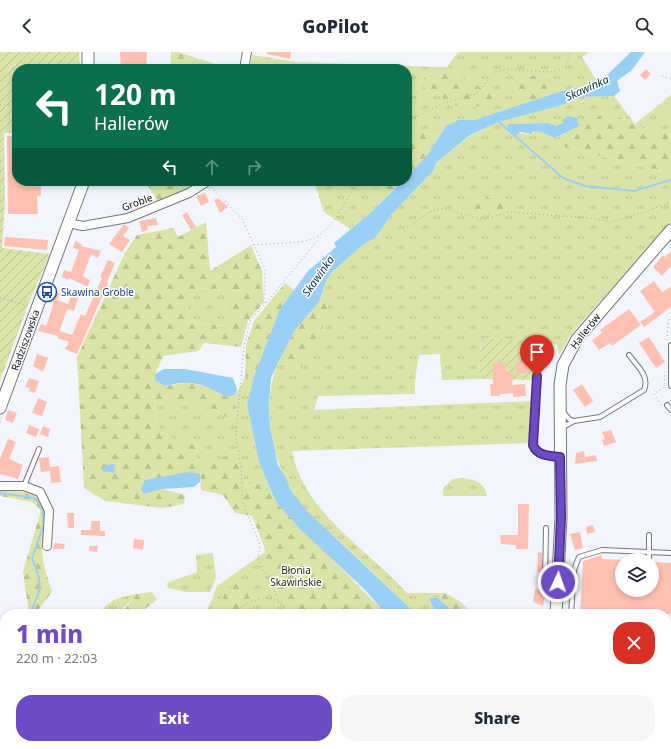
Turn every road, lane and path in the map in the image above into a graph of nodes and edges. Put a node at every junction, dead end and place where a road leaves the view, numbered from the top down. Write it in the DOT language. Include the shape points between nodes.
graph roads {
  1 [pos="88,52"];
  2 [pos="247,52"];
  3 [pos="571,52"];
  4 [pos="88,64"];
  5 [pos="245,64"];
  6 [pos="662,76"];
  7 [pos="671,79"];
  8 [pos="12,104"];
  9 [pos="0,105"];
  10 [pos="412,119"];
  11 [pos="82,186"];
  12 [pos="200,186"];
  13 [pos="211,186"];
  14 [pos="354,186"];
  15 [pos="671,202"];
  16 [pos="68,223"];
  17 [pos="671,230"];
  18 [pos="322,234"];
  19 [pos="402,234"];
  20 [pos="253,245"];
  21 [pos="0,298"];
  22 [pos="265,304"];
  23 [pos="26,305"];
  24 [pos="671,316"];
  25 [pos="669,344"];
  26 [pos="629,355"];
  27 [pos="669,373"];
  28 [pos="537,376"];
  29 [pos="671,386"];
  30 [pos="665,406"];
  31 [pos="0,408"];
  32 [pos="560,409"];
  33 [pos="671,410"];
  34 [pos="574,421"];
  35 [pos="560,433"];
  36 [pos="39,449"];
  37 [pos="560,457"];
  38 [pos="0,486"];
  39 [pos="24,486"];
  40 [pos="546,528"];
  41 [pos="649,535"];
  42 [pos="47,546"];
  43 [pos="649,552"];
  44 [pos="671,553"];
  45 [pos="558,580"];
  46 [pos="280,602"];
  47 [pos="240,609"];
  48 [pos="286,609"];
  49 [pos="556,609"];
  50 [pos="571,609"];
  1 -- 4 [label="street"];
  2 -- 5 [label="street"];
  3 -- 10 [label="path" via="566,66 559,70 550,72 507,69 495,72 476,94 442,104"];
  6 -- 7 [label="path"];
  8 -- 9 [label="path"];
  11 -- 16 [label="street, Radziszowska"];
  12 -- 16 [label="street, Groble" via="128,218 83,226"];
  13 -- 20 [label="path" via="242,220"];
  14 -- 18 [label="path"];
  15 -- 19 [label="path" via="612,222 507,212 480,219 438,209 430,212"];
  16 -- 31 [label="street, Radziszowska"];
  17 -- 32 [label="street, Hallerów" via="571,347 562,374"];
  18 -- 20 [label="path" via="311,240"];
  18 -- 22 [label="path"];
  20 -- 22 [label="path" via="265,269"];
  21 -- 23 [label="path"];
  22 -- 46 [label="path" via="250,322 244,346 236,436 243,503 260,545 258,559"];
  24 -- 25 [label="path" via="668,321"];
  25 -- 27 [label="lane"];
  26 -- 34 [label="lane" via="645,375 644,390 600,417"];
  27 -- 29 [label="lane"];
  27 -- 30 [label="path" via="664,387 654,394"];
  28 -- 37 [label="lane" via="533,445 540,454"];
  30 -- 33 [label="lane"];
  32 -- 34 [label="lane"];
  32 -- 35 [label="street, Hallerów"];
  34 -- 35 [label="lane" via="564,425"];
  35 -- 37 [label="street, Hallerów"];
  36 -- 39 [label="lane"];
  37 -- 45 [label="street, Hallerów"];
  38 -- 39 [label="street"];
  39 -- 42 [label="street" via="40,492 47,505 50,520"];
  40 -- 45 [label="lane" via="545,579"];
  41 -- 43 [label="lane"];
  43 -- 44 [label="lane"];
  43 -- 50 [label="lane" via="602,550 579,557 574,570"];
  45 -- 49 [label="street, Hallerów"];
  46 -- 47 [label="path" via="270,597 261,598"];
  46 -- 48 [label="path"];
}
